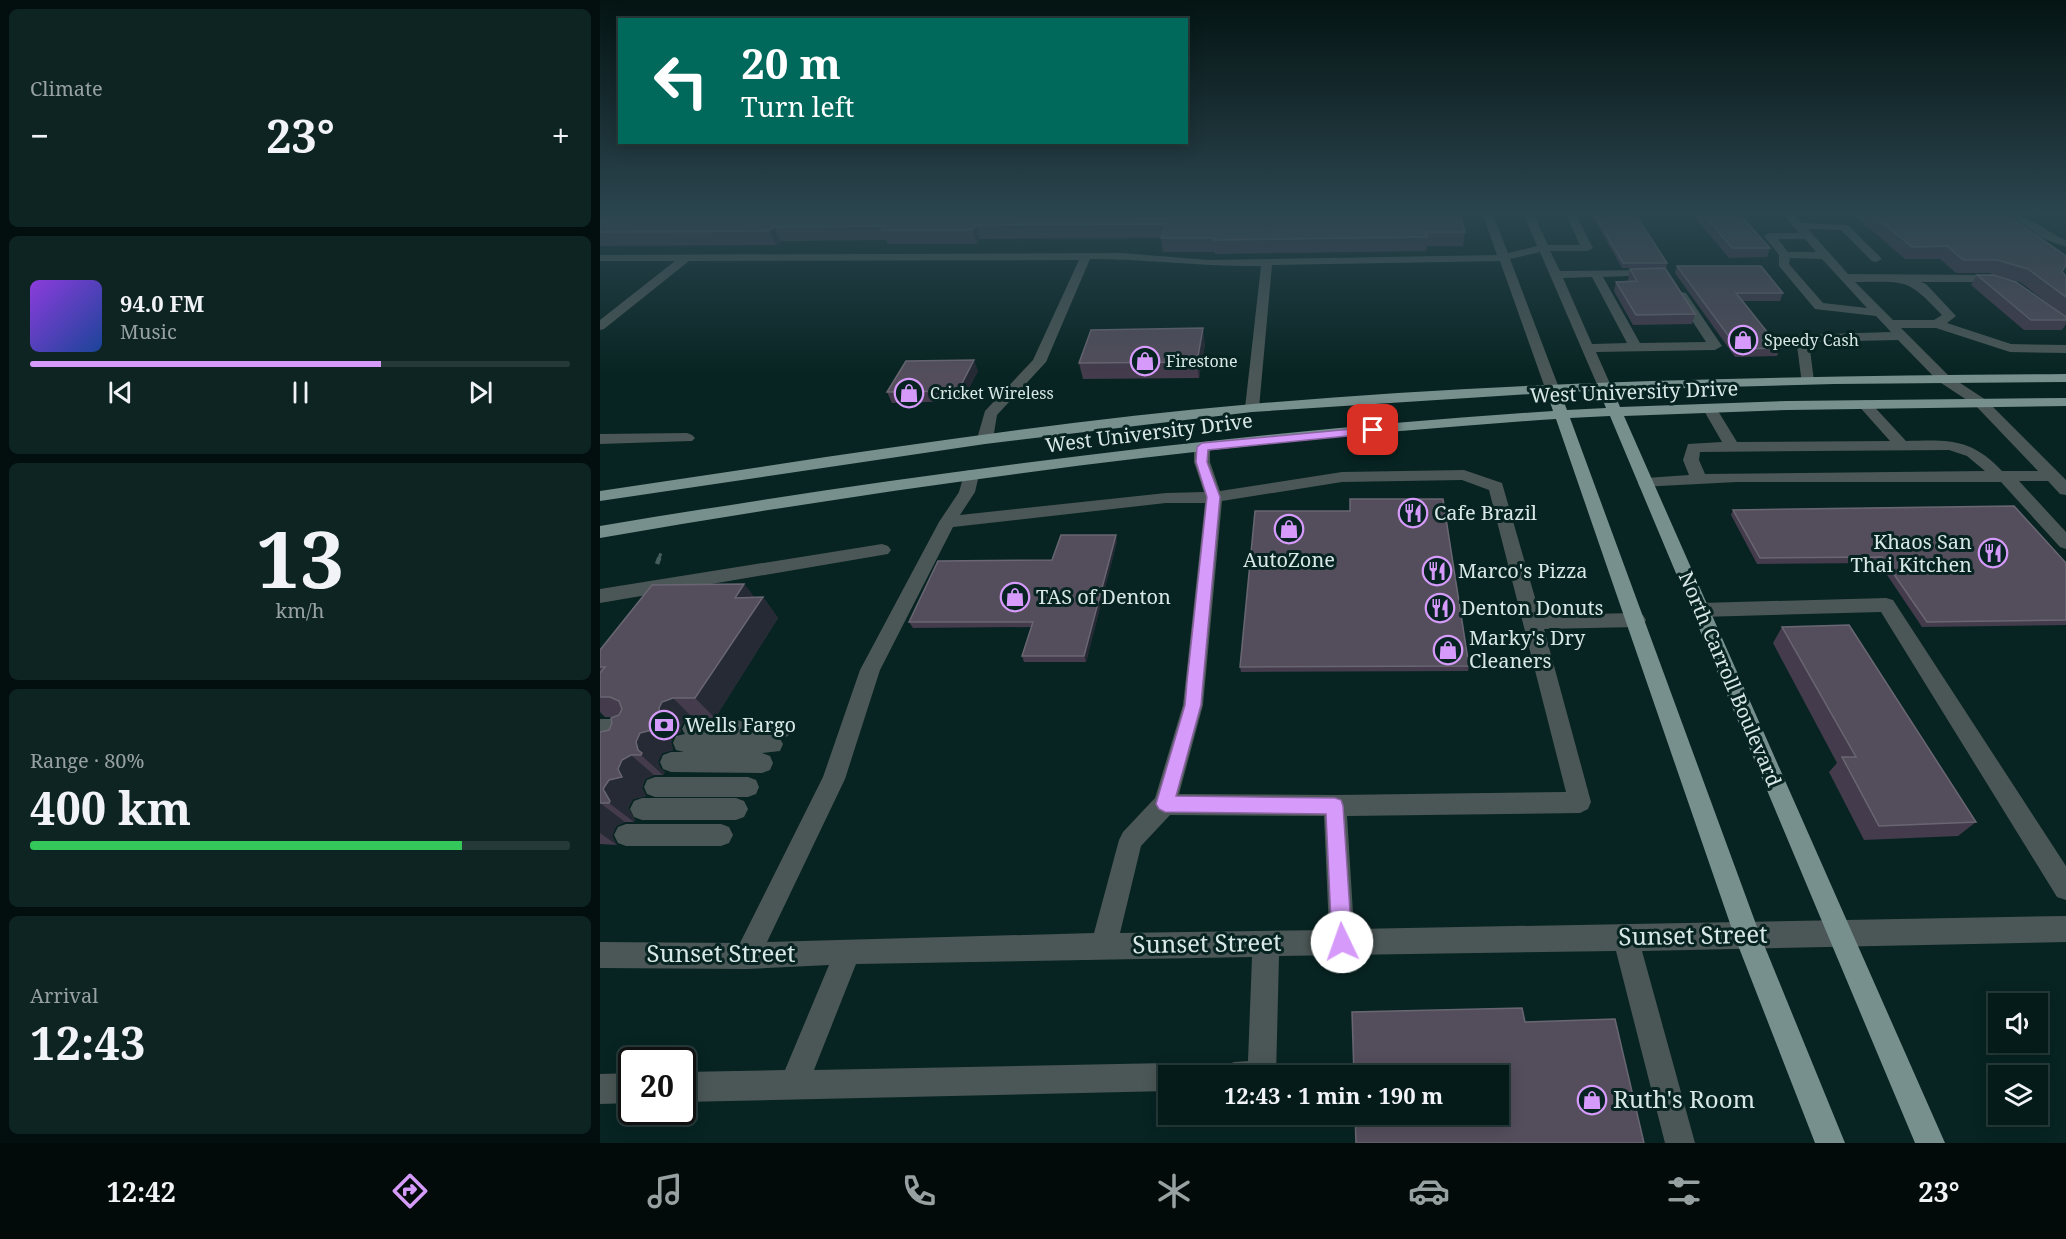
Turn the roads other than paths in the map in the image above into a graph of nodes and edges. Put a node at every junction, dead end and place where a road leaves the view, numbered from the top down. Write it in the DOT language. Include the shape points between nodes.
graph roads {
  1 [pos="673,268"];
  2 [pos="1081,268"];
  3 [pos="1266,268"];
  4 [pos="1506,268"];
  5 [pos="1553,268"];
  6 [pos="1787,268"];
  7 [pos="1836,268"];
  8 [pos="1594,273"];
  9 [pos="1556,275"];
  10 [pos="1845,278"];
  11 [pos="1904,278"];
  12 [pos="2006,284"];
  13 [pos="1671,300"];
  14 [pos="1879,313"];
  15 [pos="1890,324"];
  16 [pos="1937,324"];
  17 [pos="600,326"];
  18 [pos="1902,336"];
  19 [pos="1700,346"];
  20 [pos="1636,347"];
  21 [pos="1587,348"];
  22 [pos="2066,348"];
  23 [pos="1943,378"];
  24 [pos="2066,378"];
  25 [pos="1807,381"];
  26 [pos="1604,386"];
  27 [pos="1552,388"];
  28 [pos="2066,402"];
  29 [pos="1981,403"];
  30 [pos="1864,404"];
  31 [pos="1252,408"];
  32 [pos="1710,409"];
  33 [pos="1616,412"];
  34 [pos="1562,415"];
  35 [pos="600,438"];
  36 [pos="687,438"];
  37 [pos="985,438"];
  38 [pos="1731,445"];
  39 [pos="1902,445"];
  40 [pos="1202,447"];
  41 [pos="971,475"];
  42 [pos="2003,477"];
  43 [pos="2053,477"];
  44 [pos="1699,480"];
  45 [pos="1646,483"];
  46 [pos="2066,490"];
  47 [pos="600,496"];
  48 [pos="1214,497"];
  49 [pos="947,522"];
  50 [pos="600,532"];
  51 [pos="2066,543"];
  52 [pos="882,550"];
  53 [pos="600,596"];
  54 [pos="1701,610"];
  55 [pos="1636,620"];
  56 [pos="1533,622"];
  57 [pos="600,728"];
  58 [pos="688,736"];
  59 [pos="600,742"];
  60 [pos="671,762"];
  61 [pos="655,787"];
  62 [pos="748,787"];
  63 [pos="1165,804"];
  64 [pos="1335,806"];
  65 [pos="642,809"];
  66 [pos="736,809"];
  67 [pos="626,835"];
  68 [pos="721,835"];
  69 [pos="2066,888"];
  70 [pos="2066,929"];
  71 [pos="1839,933"];
  72 [pos="1747,935"];
  73 [pos="1626,939"];
  74 [pos="1342,942"];
  75 [pos="1266,944"];
  76 [pos="1104,946"];
  77 [pos="848,951"];
  78 [pos="600,955"];
  79 [pos="747,956"];
  80 [pos="1262,1065"];
  81 [pos="1158,1077"];
  82 [pos="793,1085"];
  83 [pos="696,1087"];
  84 [pos="618,1088"];
  85 [pos="600,1089"];
  86 [pos="1680,1143"];
  87 [pos="1830,1143"];
  88 [pos="1930,1143"];
  1 -- 17 [label="street"];
  2 -- 37 [label="street" via="1039,362 990,414"];
  3 -- 31 [label="street"];
  4 -- 27 [label="street"];
  5 -- 9 [label="street, North Carroll Boulevard"];
  6 -- 14 [label="street" via="1819,306"];
  7 -- 10 [label="street"];
  8 -- 9 [label="street"];
  8 -- 19 [label="street" via="1663,277 1715,346"];
  8 -- 20 [label="street"];
  9 -- 21 [label="street, North Carroll Boulevard"];
  10 -- 11 [label="street"];
  10 -- 14 [label="street"];
  11 -- 12 [label="street" via="1989,279"];
  11 -- 16 [label="street" via="1922,287 1950,316"];
  13 -- 19 [label="street"];
  14 -- 15 [label="street"];
  15 -- 16 [label="street"];
  15 -- 18 [label="street"];
  16 -- 22 [label="street" via="2010,348"];
  18 -- 23 [label="street"];
  18 -- 25 [label="street" via="1802,338"];
  19 -- 20 [label="street"];
  20 -- 21 [label="street"];
  21 -- 26 [label="street, North Carroll Boulevard"];
  23 -- 24 [label="main road, West University Drive"];
  23 -- 25 [label="main road, West University Drive"];
  23 -- 29 [label="street"];
  25 -- 26 [label="main road, West University Drive"];
  26 -- 27 [label="main road, West University Drive"];
  26 -- 33 [label="main road, North Carroll Boulevard"];
  27 -- 31 [label="main road, West University Drive"];
  27 -- 34 [label="main road"];
  28 -- 29 [label="main road, West University Drive"];
  29 -- 30 [label="main road, West University Drive"];
  29 -- 43 [label="street"];
  30 -- 32 [label="main road, West University Drive"];
  30 -- 39 [label="street"];
  31 -- 37 [label="main road, West University Drive"];
  32 -- 33 [label="main road, West University Drive"];
  32 -- 38 [label="street"];
  33 -- 34 [label="main road, West University Drive"];
  33 -- 45 [label="main road, North Carroll Boulevard"];
  34 -- 40 [label="main road, West University Drive"];
  34 -- 55 [label="main road"];
  35 -- 36 [label="street"];
  37 -- 47 [label="main road, West University Drive"];
  38 -- 39 [label="street"];
  38 -- 44 [label="street" via="1693,447 1691,460"];
  39 -- 42 [label="street" via="1969,449"];
  40 -- 41 [label="main road, West University Drive"];
  40 -- 48 [label="street" via="1202,462"];
  41 -- 49 [label="street" via="967,492"];
  41 -- 50 [label="main road, West University Drive"];
  42 -- 43 [label="street"];
  42 -- 44 [label="street"];
  42 -- 51 [label="street"];
  43 -- 46 [label="street"];
  44 -- 45 [label="street"];
  45 -- 54 [label="main road, North Carroll Boulevard"];
  48 -- 49 [label="street" via="1166,498"];
  48 -- 56 [label="street" via="1342,477 1464,475 1496,487"];
  48 -- 63 [label="street" via="1193,705"];
  49 -- 79 [label="street" via="870,670 834,779"];
  52 -- 53 [label="street"];
  54 -- 69 [label="street" via="1886,605"];
  54 -- 71 [label="main road, North Carroll Boulevard"];
  55 -- 56 [label="street"];
  55 -- 72 [label="main road"];
  56 -- 64 [label="street" via="1580,802"];
  57 -- 59 [label="street" via="627,735"];
  58 -- 60 [label="street" via="771,746"];
  61 -- 62 [label="street"];
  63 -- 64 [label="street"];
  63 -- 76 [label="street" via="1131,840"];
  64 -- 74 [label="street"];
  65 -- 66 [label="street"];
  67 -- 68 [label="street"];
  70 -- 71 [label="street, Sunset Street"];
  71 -- 72 [label="street, Sunset Street"];
  71 -- 88 [label="main road, North Carroll Boulevard"];
  72 -- 73 [label="street, Sunset Street"];
  72 -- 87 [label="main road"];
  73 -- 74 [label="street, Sunset Street"];
  73 -- 86 [label="street"];
  74 -- 75 [label="street, Sunset Street"];
  75 -- 76 [label="street, Sunset Street"];
  75 -- 80 [label="street"];
  76 -- 77 [label="street, Sunset Street"];
  77 -- 79 [label="street, Sunset Street"];
  77 -- 82 [label="street"];
  78 -- 79 [label="street, Sunset Street"];
  81 -- 82 [label="street"];
  82 -- 83 [label="street"];
  84 -- 85 [label="street"];
}
